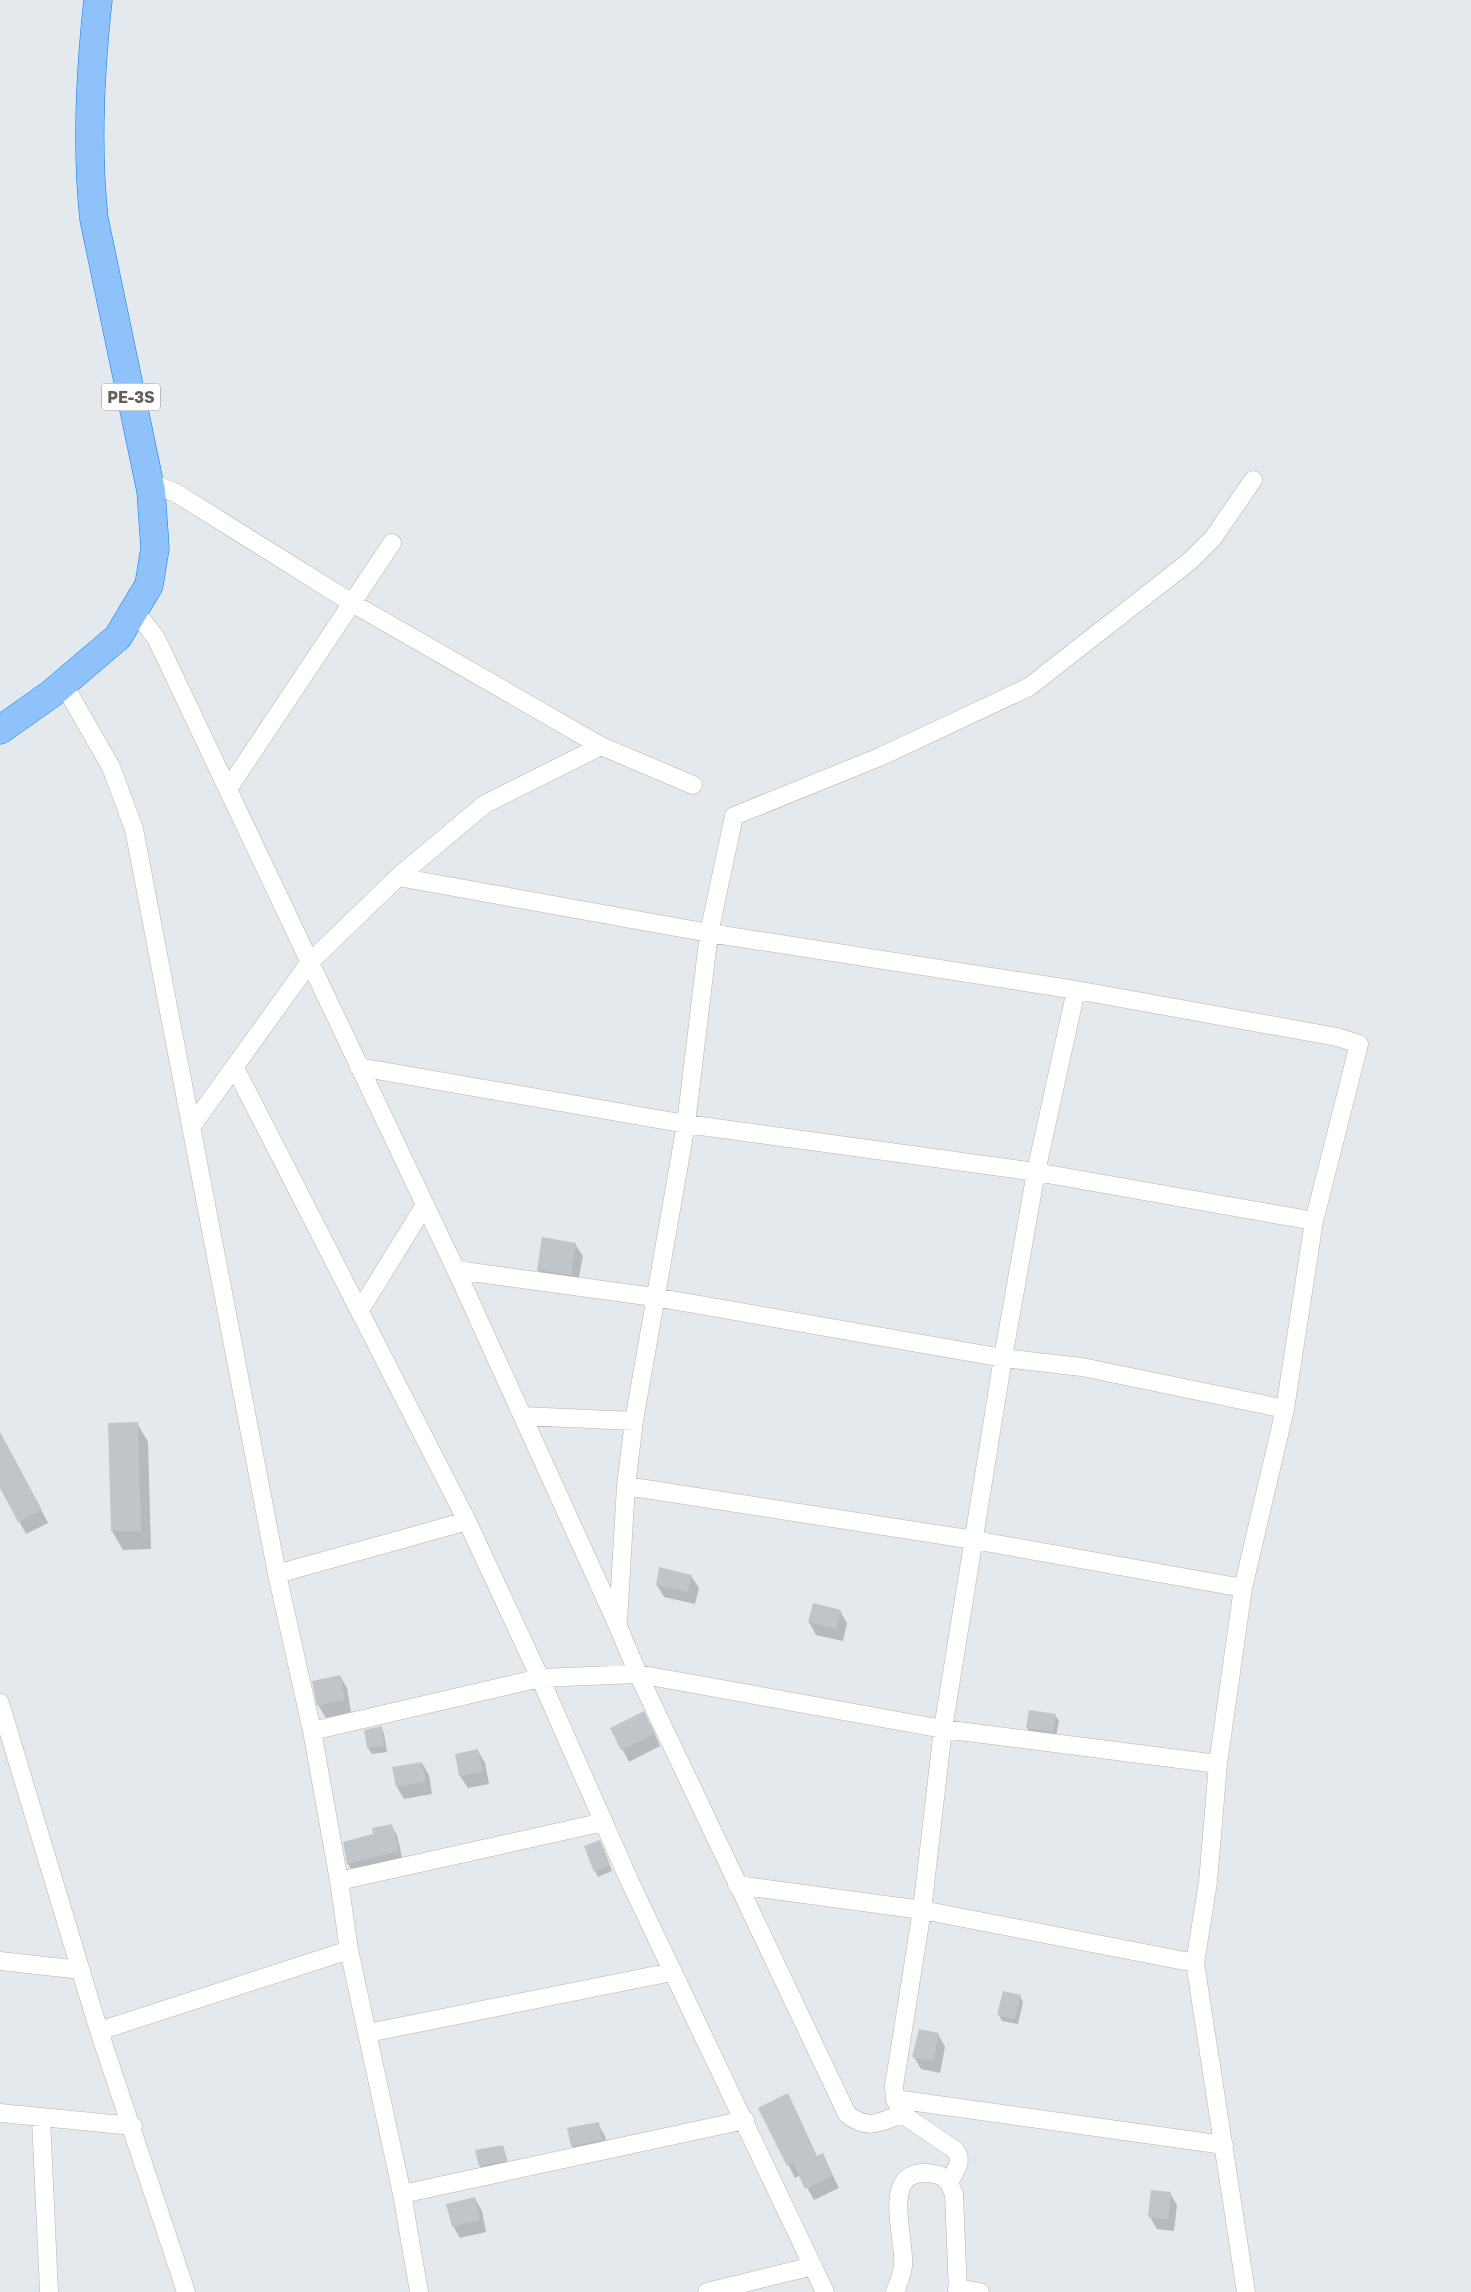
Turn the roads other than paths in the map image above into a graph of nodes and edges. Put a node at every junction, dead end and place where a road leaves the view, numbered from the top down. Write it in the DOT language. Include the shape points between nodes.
graph roads {
  1 [pos="98,0"];
  2 [pos="1253,480"];
  3 [pos="148,482"];
  4 [pos="392,543"];
  5 [pos="352,603"];
  6 [pos="134,610"];
  7 [pos="63,683"];
  8 [pos="0,730"];
  9 [pos="602,746"];
  10 [pos="693,785"];
  11 [pos="228,789"];
  12 [pos="398,877"];
  13 [pos="709,933"];
  14 [pos="310,962"];
  15 [pos="1076,990"];
  16 [pos="359,1067"];
  17 [pos="235,1068"];
  18 [pos="686,1124"];
  19 [pos="191,1127"];
  20 [pos="1036,1172"];
  21 [pos="425,1205"];
  22 [pos="1314,1221"];
  23 [pos="456,1270"];
  24 [pos="654,1297"];
  25 [pos="360,1310"];
  26 [pos="1003,1358"];
  27 [pos="1285,1409"];
  28 [pos="523,1416"];
  29 [pos="634,1421"];
  30 [pos="626,1486"];
  31 [pos="467,1521"];
  32 [pos="974,1540"];
  33 [pos="278,1574"];
  34 [pos="1244,1588"];
  35 [pos="617,1624"];
  36 [pos="638,1674"];
  37 [pos="540,1678"];
  38 [pos="0,1703"];
  39 [pos="943,1730"];
  40 [pos="312,1731"];
  41 [pos="1218,1764"];
  42 [pos="604,1822"];
  43 [pos="339,1881"];
  44 [pos="738,1885"];
  45 [pos="922,1910"];
  46 [pos="349,1950"];
  47 [pos="0,1961"];
  48 [pos="1196,1963"];
  49 [pos="81,1970"];
  50 [pos="672,1972"];
  51 [pos="99,2031"];
  52 [pos="368,2033"];
  53 [pos="898,2107"];
  54 [pos="0,2113"];
  55 [pos="41,2118"];
  56 [pos="745,2120"];
  57 [pos="133,2126"];
  58 [pos="1224,2145"];
  59 [pos="943,2178"];
  60 [pos="402,2194"];
  61 [pos="813,2266"];
  62 [pos="958,2290"];
  63 [pos="49,2292"];
  64 [pos="186,2292"];
  65 [pos="419,2292"];
  66 [pos="707,2292"];
  67 [pos="826,2292"];
  68 [pos="895,2292"];
  69 [pos="980,2292"];
  70 [pos="1246,2292"];
  1 -- 3 [label="highway, PE-3S" via="92,61 89,176 94,219"];
  2 -- 13 [label="street" via="1213,538 1190,562 1029,687 882,756 734,816"];
  3 -- 5 [label="street" via="176,493"];
  3 -- 6 [label="highway, PE-3S" via="155,548 149,585"];
  4 -- 5 [label="street"];
  5 -- 9 [label="street"];
  5 -- 11 [label="street"];
  6 -- 7 [label="highway, PE-3S" via="118,637"];
  6 -- 11 [label="street" via="156,638"];
  7 -- 8 [label="highway, PE-3S"];
  7 -- 19 [label="street" via="111,767 134,829"];
  9 -- 10 [label="street"];
  9 -- 12 [label="street" via="485,804"];
  11 -- 14 [label="street"];
  12 -- 13 [label="street"];
  12 -- 14 [label="street"];
  13 -- 15 [label="street"];
  13 -- 18 [label="street"];
  14 -- 16 [label="street"];
  14 -- 17 [label="street"];
  15 -- 20 [label="street"];
  15 -- 22 [label="street" via="1337,1037 1359,1044"];
  16 -- 18 [label="street"];
  16 -- 21 [label="street"];
  17 -- 19 [label="street"];
  17 -- 25 [label="street"];
  18 -- 20 [label="street"];
  18 -- 24 [label="street"];
  19 -- 33 [label="street"];
  20 -- 22 [label="street"];
  20 -- 26 [label="street"];
  21 -- 23 [label="street"];
  21 -- 25 [label="street"];
  22 -- 27 [label="street"];
  23 -- 24 [label="street"];
  23 -- 28 [label="street"];
  24 -- 26 [label="street"];
  24 -- 29 [label="street"];
  25 -- 31 [label="street"];
  26 -- 27 [label="street" via="1082,1367"];
  26 -- 32 [label="street"];
  27 -- 34 [label="street"];
  28 -- 29 [label="street"];
  28 -- 35 [label="street"];
  29 -- 30 [label="street"];
  30 -- 32 [label="street"];
  30 -- 35 [label="street"];
  31 -- 33 [label="street"];
  31 -- 37 [label="street"];
  32 -- 34 [label="street"];
  32 -- 39 [label="street"];
  33 -- 40 [label="street"];
  34 -- 41 [label="street"];
  35 -- 36 [label="street"];
  36 -- 37 [label="street"];
  36 -- 39 [label="street"];
  36 -- 44 [label="street"];
  37 -- 40 [label="street"];
  37 -- 42 [label="street"];
  38 -- 49 [label="street"];
  39 -- 41 [label="street"];
  39 -- 45 [label="street"];
  40 -- 43 [label="street"];
  41 -- 48 [label="street" via="1208,1882"];
  42 -- 43 [label="street"];
  42 -- 50 [label="street"];
  43 -- 46 [label="street"];
  44 -- 45 [label="street"];
  44 -- 53 [label="street" via="847,2114 859,2123 870,2125"];
  45 -- 48 [label="street"];
  45 -- 53 [label="street" via="894,2086"];
  46 -- 51 [label="street"];
  46 -- 52 [label="street"];
  47 -- 49 [label="street"];
  48 -- 58 [label="street"];
  49 -- 51 [label="street"];
  50 -- 52 [label="street"];
  50 -- 56 [label="street"];
  51 -- 57 [label="street"];
  52 -- 60 [label="street"];
  53 -- 58 [label="street"];
  53 -- 59 [label="street" via="959,2156 959,2162"];
  54 -- 55 [label="street"];
  55 -- 57 [label="street"];
  55 -- 63 [label="street"];
  56 -- 60 [label="street"];
  56 -- 61 [label="street"];
  57 -- 64 [label="street"];
  58 -- 70 [label="street"];
  59 -- 62 [label="street" via="954,2194"];
  59 -- 68 [label="street" via="925,2172 910,2177 900,2188 897,2211 903,2267"];
  60 -- 65 [label="street"];
  61 -- 66 [label="street"];
  61 -- 67 [label="street"];
  62 -- 69 [label="street"];
}
